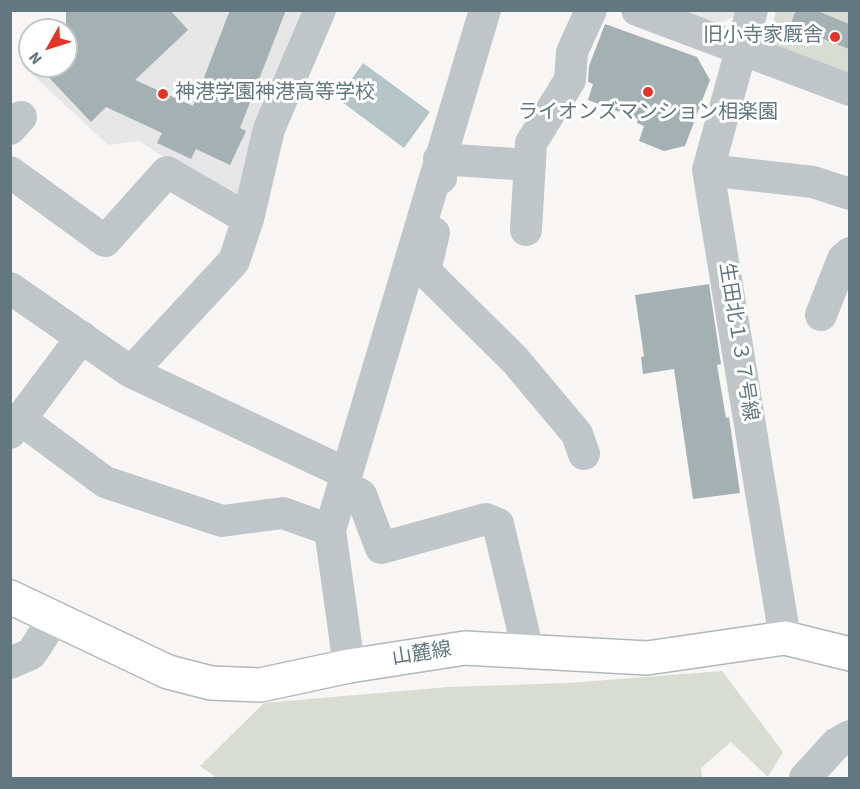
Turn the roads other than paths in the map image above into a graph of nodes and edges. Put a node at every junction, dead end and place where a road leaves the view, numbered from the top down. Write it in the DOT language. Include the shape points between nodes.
graph roads {
  1 [pos="320,10"];
  2 [pos="485,10"];
  3 [pos="591,10"];
  4 [pos="637,10"];
  5 [pos="752,10"];
  6 [pos="741,50"];
  7 [pos="849,90"];
  8 [pos="439,159"];
  9 [pos="530,165"];
  10 [pos="708,170"];
  11 [pos="10,172"];
  12 [pos="849,194"];
  13 [pos="248,219"];
  14 [pos="526,230"];
  15 [pos="849,253"];
  16 [pos="10,288"];
  17 [pos="821,315"];
  18 [pos="82,337"];
  19 [pos="131,372"];
  20 [pos="15,426"];
  21 [pos="584,454"];
  22 [pos="346,478"];
  23 [pos="330,530"];
  24 [pos="10,597"];
  25 [pos="54,619"];
  26 [pos="785,638"];
  27 [pos="528,651"];
  28 [pos="849,654"];
  29 [pos="10,663"];
  30 [pos="349,666"];
  31 [pos="849,738"];
  32 [pos="805,778"];
  33 [pos="834,778"];
  1 -- 13 [label="street" via="269,129"];
  2 -- 8 [label="street"];
  3 -- 9 [label="street" via="572,52 570,81 531,143"];
  4 -- 6 [label="street"];
  5 -- 6 [label="street, 生田北１３７号線"];
  6 -- 7 [label="street"];
  6 -- 10 [label="street, 生田北１３７号線"];
  8 -- 9 [label="street"];
  8 -- 21 [label="street" via="442,194 425,271 515,360 577,434"];
  8 -- 22 [label="street"];
  9 -- 14 [label="street"];
  10 -- 12 [label="street" via="813,182"];
  10 -- 26 [label="street, 生田北１３７号線"];
  11 -- 13 [label="street" via="105,241 167,172"];
  13 -- 19 [label="street" via="234,261"];
  15 -- 17 [label="street"];
  16 -- 18 [label="street"];
  18 -- 19 [label="street"];
  18 -- 20 [label="street"];
  19 -- 22 [label="street" via="341,471"];
  20 -- 23 [label="street" via="105,482 222,521 284,513"];
  22 -- 23 [label="street"];
  22 -- 27 [label="street" via="349,488 361,495 381,548 486,519 498,524"];
  23 -- 30 [label="street"];
  24 -- 25 [label="main road, 山麓線"];
  25 -- 29 [label="street" via="31,654"];
  25 -- 30 [label="main road, 山麓線" via="168,672 211,683 260,685"];
  26 -- 27 [label="main road, 山麓線" via="647,658"];
  26 -- 28 [label="main road, 山麓線"];
  27 -- 30 [label="main road, 山麓線" via="465,648"];
  31 -- 32 [label="street" via="836,744"];
  31 -- 33 [label="street" via="833,767"];
}
